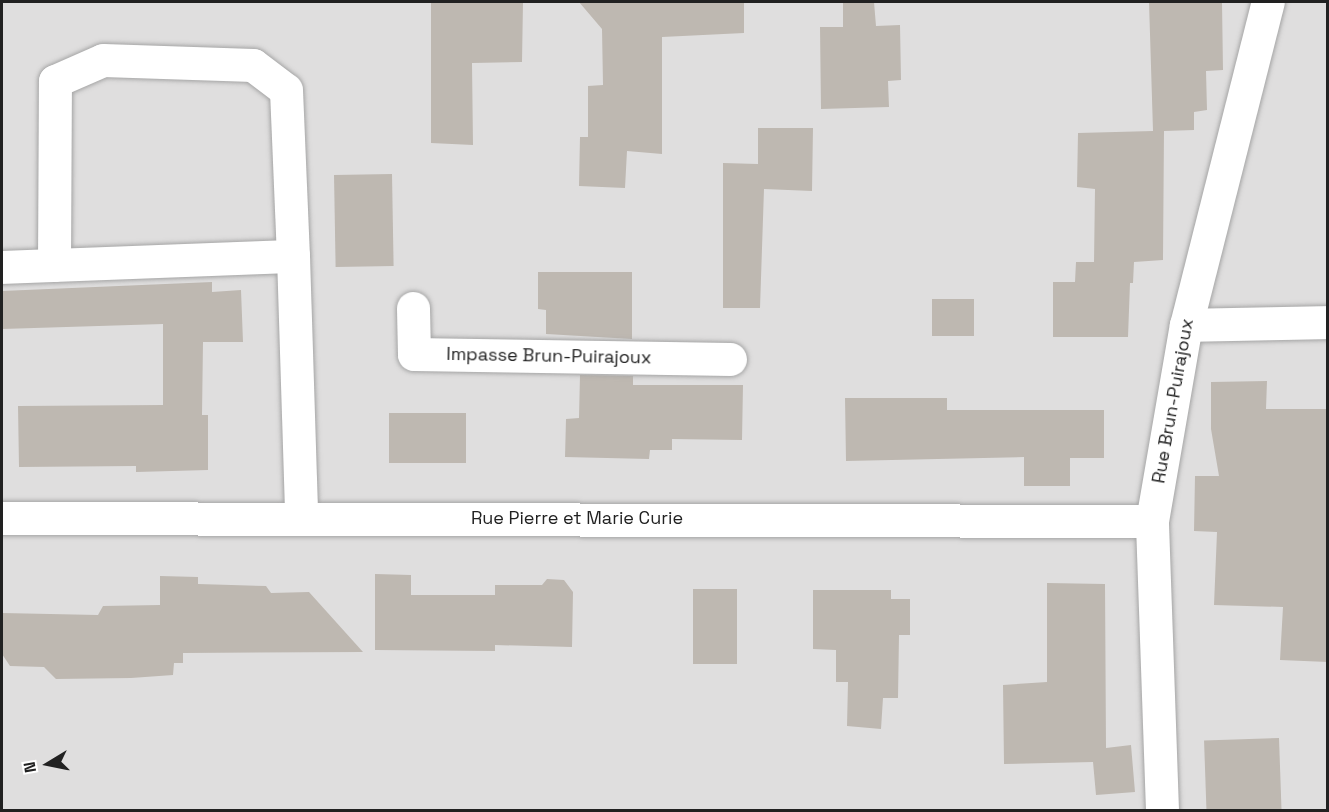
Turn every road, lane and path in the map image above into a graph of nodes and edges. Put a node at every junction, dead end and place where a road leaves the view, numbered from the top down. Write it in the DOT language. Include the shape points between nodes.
graph roads {
  1 [pos="1268,2"];
  2 [pos="293,256"];
  3 [pos="54,265"];
  4 [pos="2,267"];
  5 [pos="413,308"];
  6 [pos="1328,322"];
  7 [pos="1186,325"];
  8 [pos="730,359"];
  9 [pos="302,517"];
  10 [pos="2,518"];
  11 [pos="1152,521"];
  12 [pos="1162,810"];
  1 -- 7 [label="street, Rue Brun-Puirajoux"];
  2 -- 3 [label="street"];
  2 -- 3 [label="street" via="286,90 253,65 103,60 55,81"];
  2 -- 9 [label="street"];
  3 -- 4 [label="street"];
  5 -- 8 [label="street, Impasse Brun-Puirajoux" via="414,354"];
  6 -- 7 [label="street"];
  7 -- 11 [label="street, Rue Brun-Puirajoux"];
  9 -- 10 [label="street, Rue Pierre et Marie Curie"];
  9 -- 11 [label="street, Rue Pierre et Marie Curie"];
  11 -- 12 [label="street, Rue Brun-Puirajoux"];
}
